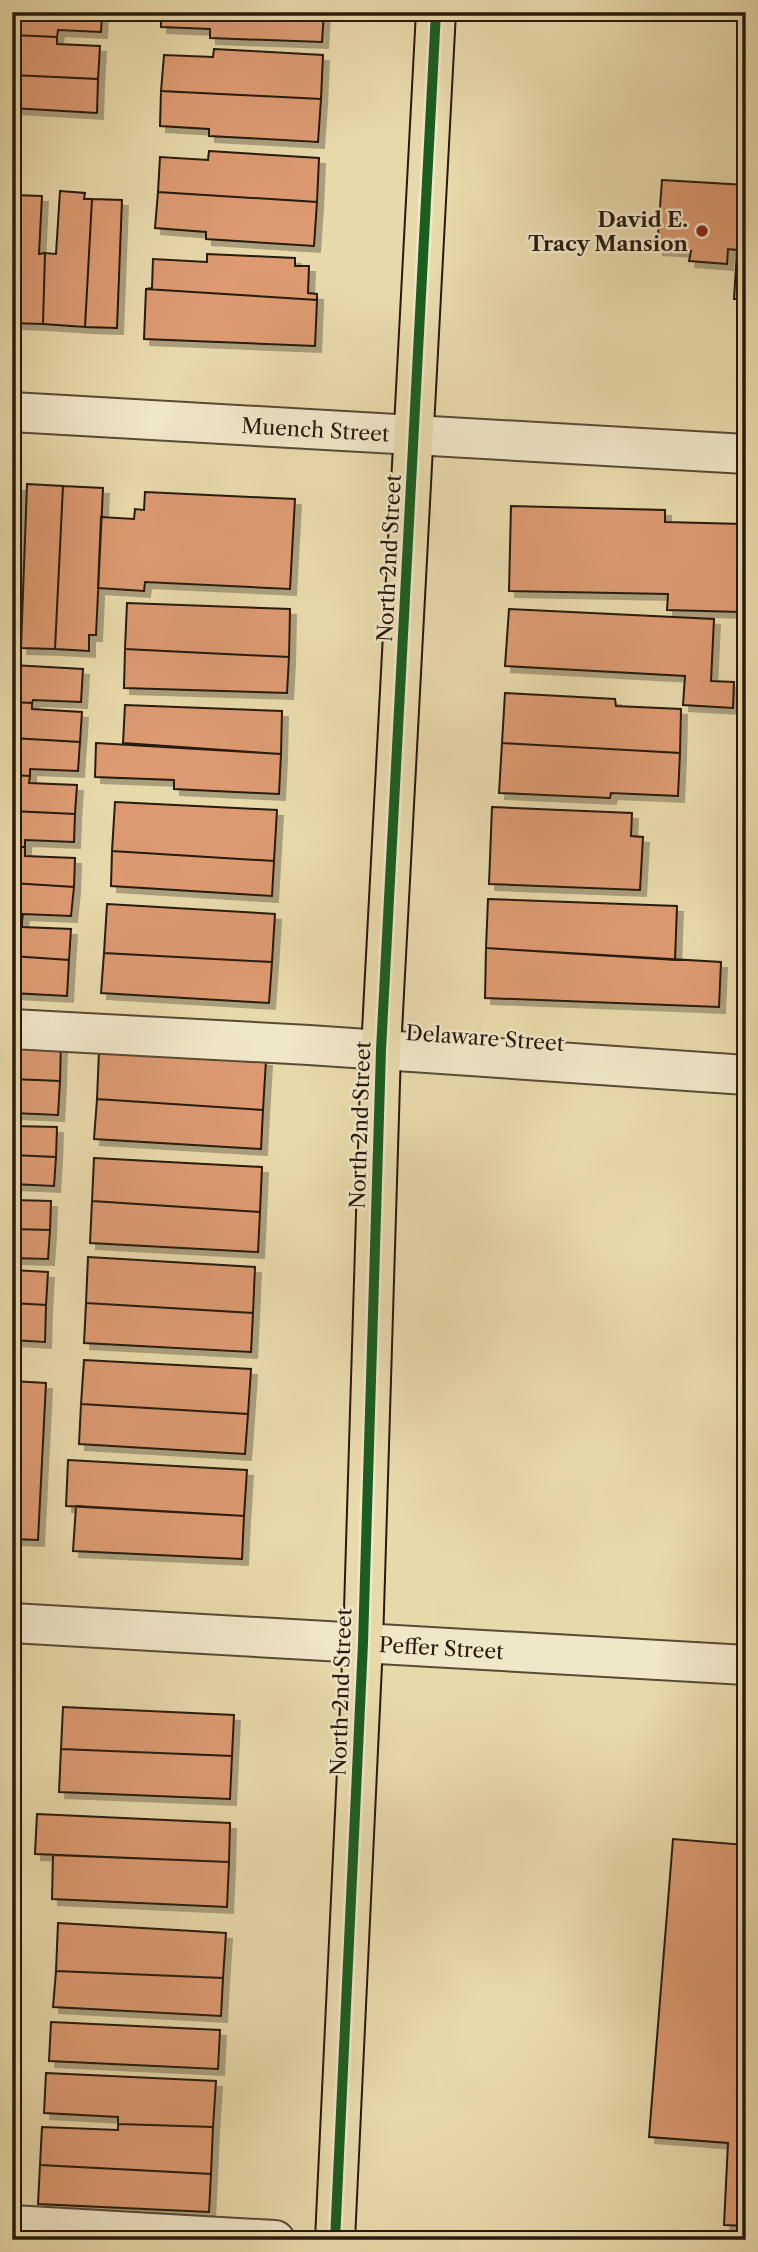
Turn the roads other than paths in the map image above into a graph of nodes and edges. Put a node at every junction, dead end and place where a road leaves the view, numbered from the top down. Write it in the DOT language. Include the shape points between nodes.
graph roads {
  1 [pos="436,12"];
  2 [pos="12,412"];
  3 [pos="415,435"];
  4 [pos="746,454"];
  5 [pos="12,1029"];
  6 [pos="381,1050"];
  7 [pos="746,1075"];
  8 [pos="12,1623"];
  9 [pos="363,1643"];
  10 [pos="746,1665"];
  11 [pos="12,2225"];
  12 [pos="275,2240"];
  13 [pos="335,2240"];
  1 -- 3 [label="main road, North 2nd Street"];
  2 -- 3 [label="street, Muench Street"];
  3 -- 4 [label="street, Muench Street"];
  3 -- 6 [label="main road, North 2nd Street"];
  5 -- 6 [label="street, Delaware Street"];
  6 -- 7 [label="street, Delaware Street"];
  6 -- 9 [label="main road, North 2nd Street"];
  8 -- 9 [label="street, Peffer Street"];
  9 -- 10 [label="street, Peffer Street"];
  9 -- 13 [label="main road, North 2nd Street"];
  11 -- 12 [label="street"];
}
